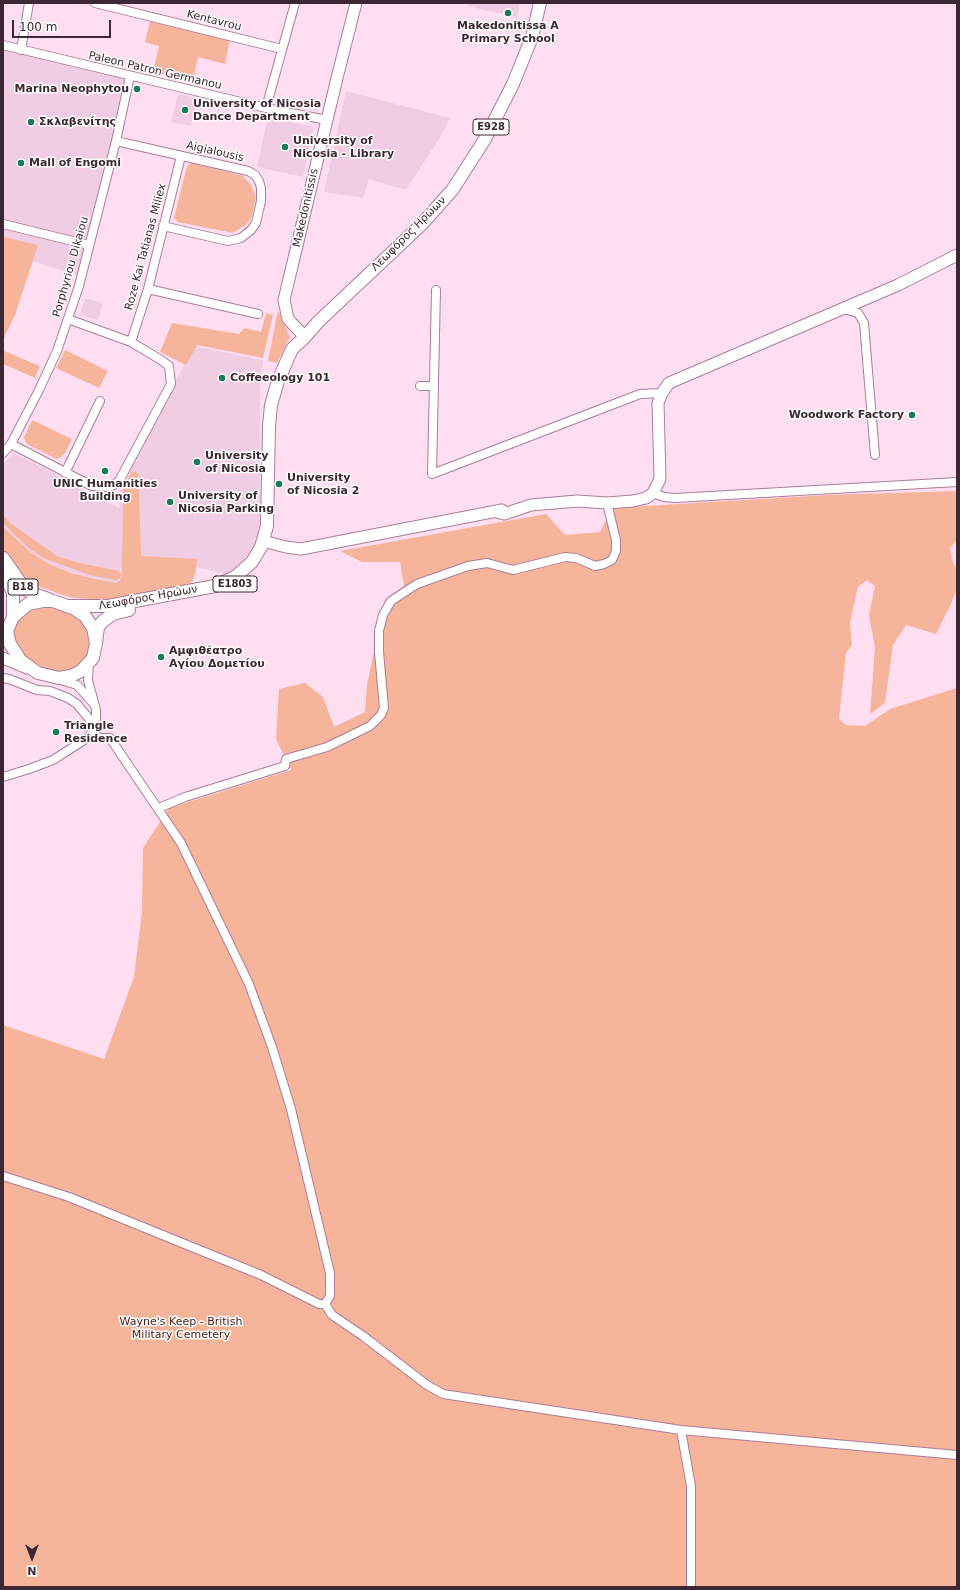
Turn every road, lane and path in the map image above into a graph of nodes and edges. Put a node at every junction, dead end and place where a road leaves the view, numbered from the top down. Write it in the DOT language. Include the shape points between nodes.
graph roads {
  1 [pos="29,3"];
  2 [pos="95,3"];
  3 [pos="296,3"];
  4 [pos="356,3"];
  5 [pos="540,3"];
  6 [pos="3,45"];
  7 [pos="282,49"];
  8 [pos="21,50"];
  9 [pos="130,76"];
  10 [pos="266,108"];
  11 [pos="327,120"];
  12 [pos="116,141"];
  13 [pos="181,156"];
  14 [pos="3,224"];
  15 [pos="163,226"];
  16 [pos="89,245"];
  17 [pos="957,255"];
  18 [pos="148,290"];
  19 [pos="436,290"];
  20 [pos="844,309"];
  21 [pos="258,314"];
  22 [pos="68,319"];
  23 [pos="304,338"];
  24 [pos="131,342"];
  25 [pos="420,386"];
  26 [pos="433,386"];
  27 [pos="662,393"];
  28 [pos="100,401"];
  29 [pos="10,444"];
  30 [pos="3,453"];
  31 [pos="875,455"];
  32 [pos="65,472"];
  33 [pos="957,482"];
  34 [pos="653,493"];
  35 [pos="619,502"];
  36 [pos="607,503"];
  37 [pos="497,512"];
  38 [pos="267,542"];
  39 [pos="3,558"];
  40 [pos="3,572"];
  41 [pos="54,601"];
  42 [pos="66,606"];
  43 [pos="12,617"];
  44 [pos="5,634"];
  45 [pos="96,643"];
  46 [pos="3,658"];
  47 [pos="90,662"];
  48 [pos="32,670"];
  49 [pos="3,678"];
  50 [pos="54,678"];
  51 [pos="94,705"];
  52 [pos="94,729"];
  53 [pos="3,777"];
  54 [pos="159,808"];
  55 [pos="3,1176"];
  56 [pos="325,1304"];
  57 [pos="681,1430"];
  58 [pos="957,1455"];
  59 [pos="691,1587"];
  1 -- 8 [label="street"];
  2 -- 7 [label="street, Kentavrou"];
  3 -- 7 [label="street"];
  4 -- 11 [label="street, Makedonitissis"];
  5 -- 23 [label="main road, Λεωφόρος Ηρώων / E928" via="532,37 518,72 500,112 467,169 438,208 318,321"];
  6 -- 8 [label="street, Paleon Patron Germanou"];
  7 -- 10 [label="street"];
  8 -- 9 [label="street, Paleon Patron Germanou"];
  9 -- 10 [label="street, Paleon Patron Germanou"];
  9 -- 12 [label="street, Porphyriou Dikaiou"];
  10 -- 11 [label="street, Paleon Patron Germanou"];
  11 -- 23 [label="street, Makedonitissis" via="284,300 288,319"];
  12 -- 13 [label="street, Aigialousis"];
  12 -- 16 [label="street, Porphyriou Dikaiou"];
  13 -- 15 [label="street, Roze Kai Tatianas Miliex"];
  13 -- 15 [label="street, Aigialousis" via="248,171 255,175 261,188 256,223 251,230 234,240"];
  14 -- 16 [label="street"];
  15 -- 18 [label="street, Roze Kai Tatianas Miliex"];
  16 -- 22 [label="street, Porphyriou Dikaiou"];
  17 -- 20 [label="street" via="922,274"];
  18 -- 21 [label="street"];
  18 -- 24 [label="street, Roze Kai Tatianas Miliex"];
  19 -- 26 [label="street"];
  20 -- 27 [label="street" via="674,380"];
  20 -- 31 [label="street" via="858,312 864,323"];
  22 -- 24 [label="street"];
  22 -- 29 [label="street, Porphyriou Dikaiou" via="54,356"];
  23 -- 38 [label="main road, Λεωφόρος Ηρώων / E1803" via="285,382 277,415 274,518"];
  24 -- 32 [label="street" via="169,366 171,384 115,485 110,488 98,488"];
  25 -- 26 [label="street"];
  26 -- 27 [label="street" via="432,474 640,394"];
  27 -- 34 [label="street" via="657,413 661,474 659,484"];
  28 -- 32 [label="street"];
  29 -- 30 [label="street, Porphyriou Dikaiou"];
  29 -- 32 [label="street"];
  33 -- 34 [label="street" via="675,498"];
  34 -- 35 [label="street" via="640,500"];
  35 -- 36 [label="street"];
  35 -- 37 [label="street" via="567,494 531,498"];
  36 -- 37 [label="street" via="576,501 530,505 504,514"];
  36 -- 54 [label="street" via="616,540 616,551 612,560 604,564 595,566 576,558 564,557 513,570 487,563 468,566 422,582 403,591 391,601 383,615 379,631 384,708 370,726 327,748 286,759 285,766 192,794"];
  37 -- 38 [label="street" via="301,548"];
  38 -- 42 [label="main road, Λεωφόρος Ηρώων / E1803" via="235,577 221,584 108,606"];
  38 -- 45 [label="main road, Λεωφόρος Ηρώων / E1803" via="261,560 249,574 230,588 208,595 112,614 98,627"];
  39 -- 41 [label="main road, B18" via="24,588"];
  40 -- 43 [label="main road, B18" via="13,592"];
  41 -- 42 [label="main road"];
  41 -- 43 [label="main road" via="28,604"];
  42 -- 45 [label="main road" via="80,611 90,622"];
  43 -- 44 [label="main road"];
  44 -- 48 [label="main road" via="21,661"];
  45 -- 47 [label="main road" via="95,653"];
  46 -- 48 [label="street"];
  47 -- 50 [label="main road" via="76,674"];
  47 -- 51 [label="street" via="88,680"];
  48 -- 50 [label="main road"];
  49 -- 52 [label="street" via="68,698 80,708"];
  50 -- 51 [label="street" via="77,686"];
  51 -- 52 [label="street"];
  52 -- 53 [label="street" via="85,740 53,760"];
  52 -- 54 [label="street" via="98,738 110,738"];
  54 -- 56 [label="street" via="182,843 237,957 272,1047 291,1110 330,1274 330,1296"];
  55 -- 56 [label="street" via="68,1197 261,1275 318,1304"];
  56 -- 57 [label="street" via="332,1315 431,1388 443,1394"];
  57 -- 58 [label="street"];
  57 -- 59 [label="street" via="691,1486"];
}
